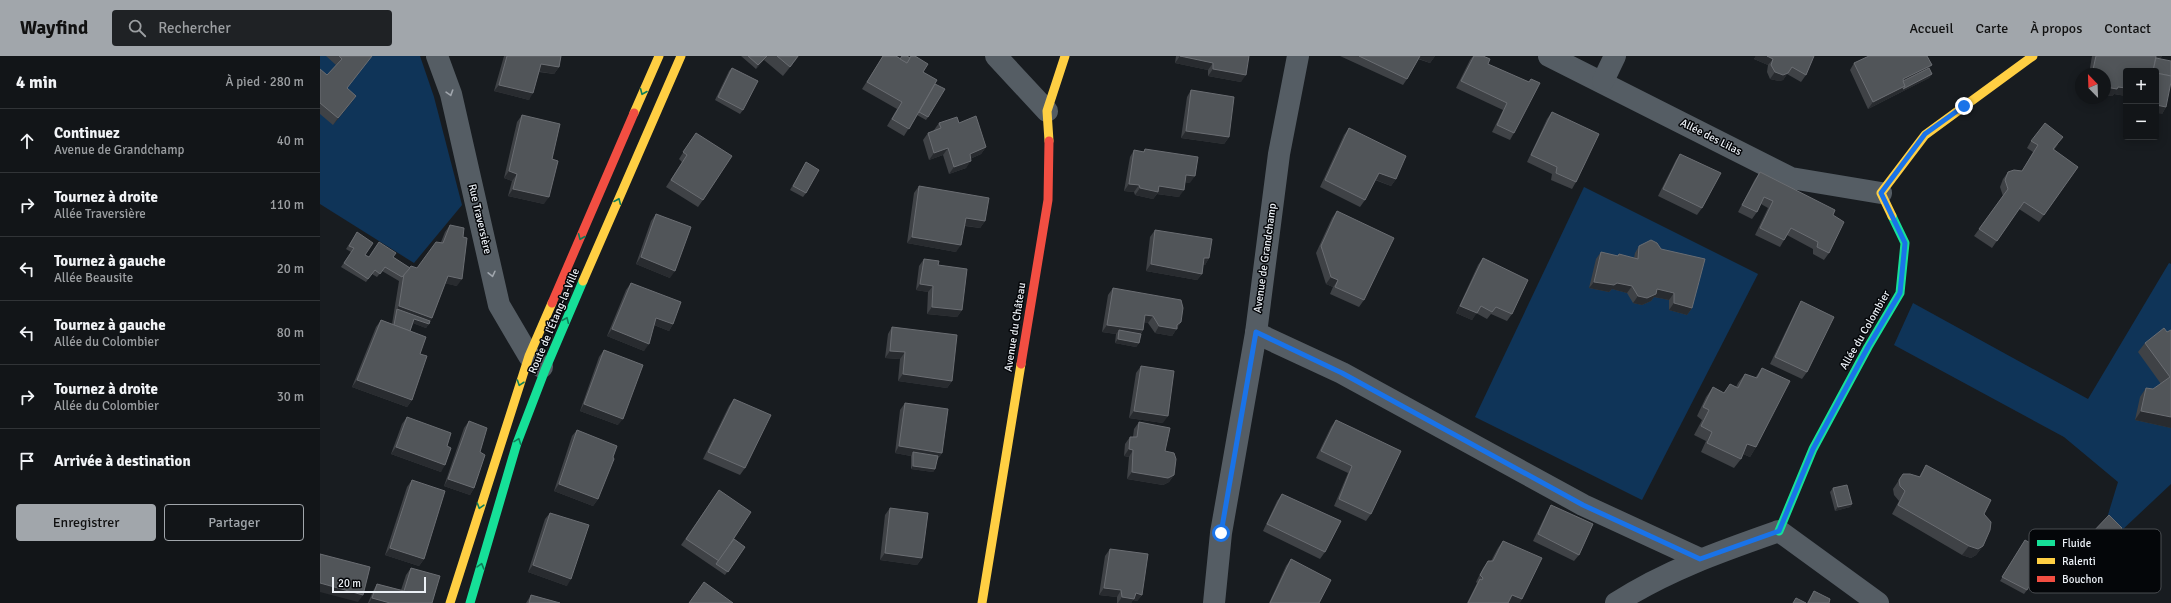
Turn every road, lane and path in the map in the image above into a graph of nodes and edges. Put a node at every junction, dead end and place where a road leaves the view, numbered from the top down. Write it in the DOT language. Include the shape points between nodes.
graph roads {
  1 [pos="437,56"];
  2 [pos="659,56"];
  3 [pos="681,56"];
  4 [pos="996,56"];
  5 [pos="1065,56"];
  6 [pos="1298,56"];
  7 [pos="1549,56"];
  8 [pos="1615,56"];
  9 [pos="2033,56"];
  10 [pos="1603,81"];
  11 [pos="1047,111"];
  12 [pos="1881,193"];
  13 [pos="1256,332"];
  14 [pos="529,356"];
  15 [pos="545,370"];
  16 [pos="1779,531"];
  17 [pos="1700,559"];
  18 [pos="450,603"];
  19 [pos="470,603"];
  20 [pos="982,603"];
  21 [pos="1214,603"];
  22 [pos="1616,603"];
  23 [pos="1878,603"];
  1 -- 14 [label="street, Rue Traversière, one-way" via="451,94 500,305"];
  2 -- 14 [label="street, Route de l'Étang-la-Ville, one-way"];
  15 -- 3 [label="street, Route de l'Étang-la-Ville, one-way"];
  4 -- 11 [label="street"];
  5 -- 11 [label="street, Avenue du Château"];
  6 -- 13 [label="street, Avenue de Grandchamp" via="1279,154"];
  7 -- 10 [label="street, Allée des Lilas"];
  8 -- 10 [label="street"];
  9 -- 12 [label="street" via="1925,134"];
  10 -- 12 [label="street, Allée des Lilas" via="1791,178"];
  11 -- 20 [label="street, Avenue du Château" via="1050,156 1048,200"];
  12 -- 16 [label="street, Allée du Colombier" via="1905,243 1900,293 1813,449"];
  13 -- 17 [label="street" via="1342,373 1583,505"];
  13 -- 21 [label="street, Avenue de Grandchamp" via="1221,533"];
  14 -- 15 [label="street, Rue Traversière"];
  14 -- 18 [label="street, Route de l'Étang-la-Ville, one-way"];
  19 -- 15 [label="street, Route de l'Étang-la-Ville, one-way" via="517,443"];
  16 -- 17 [label="street"];
  16 -- 23 [label="street"];
  17 -- 22 [label="street" via="1642,586"];
}
